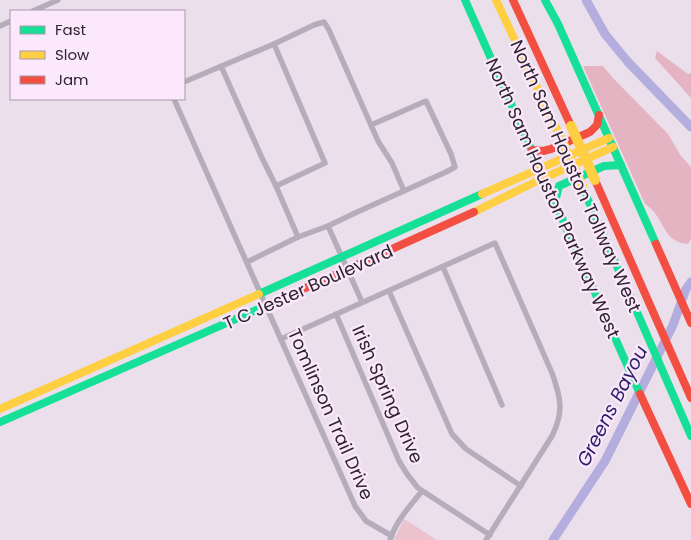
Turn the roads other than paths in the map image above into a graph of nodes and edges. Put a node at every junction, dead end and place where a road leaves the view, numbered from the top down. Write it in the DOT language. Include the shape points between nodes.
graph roads {
  1 [pos="58,0"];
  2 [pos="465,0"];
  3 [pos="496,0"];
  4 [pos="513,0"];
  5 [pos="545,0"];
  6 [pos="35,10"];
  7 [pos="274,44"];
  8 [pos="222,66"];
  9 [pos="185,82"];
  10 [pos="174,100"];
  11 [pos="599,114"];
  12 [pos="371,125"];
  13 [pos="611,142"];
  14 [pos="532,150"];
  15 [pos="621,165"];
  16 [pos="542,174"];
  17 [pos="276,186"];
  18 [pos="404,191"];
  19 [pos="555,202"];
  20 [pos="420,223"];
  21 [pos="328,226"];
  22 [pos="426,235"];
  23 [pos="298,237"];
  24 [pos="342,258"];
  25 [pos="247,262"];
  26 [pos="443,266"];
  27 [pos="348,269"];
  28 [pos="389,291"];
  29 [pos="261,294"];
  30 [pos="362,302"];
  31 [pos="266,306"];
  32 [pos="336,314"];
  33 [pos="691,323"];
  34 [pos="281,339"];
  35 [pos="133,350"];
  36 [pos="138,363"];
  37 [pos="30,396"];
  38 [pos="691,398"];
  39 [pos="502,405"];
  40 [pos="36,407"];
  41 [pos="0,409"];
  42 [pos="0,422"];
  43 [pos="691,436"];
  44 [pos="521,486"];
  45 [pos="422,491"];
  46 [pos="690,498"];
  47 [pos="488,537"];
  48 [pos="391,538"];
  1 -- 6 [label="street"];
  2 -- 14 [label="main road, North Sam Houston Parkway West"];
  3 -- 43 [label="main road, North Sam Houston Tollway West, bridge" via="558,132"];
  4 -- 38 [label="main road, North Sam Houston Tollway West, bridge"];
  5 -- 11 [label="main road"];
  7 -- 8 [label="street"];
  7 -- 12 [label="street" via="324,22"];
  7 -- 17 [label="street" via="325,163"];
  8 -- 9 [label="street"];
  8 -- 17 [label="street"];
  10 -- 25 [label="street, Tomlinson Trail Drive"];
  11 -- 13 [label="main road"];
  11 -- 14 [label="main road" via="596,128 590,132 551,149"];
  12 -- 18 [label="street"];
  12 -- 18 [label="street" via="426,100 455,167"];
  13 -- 15 [label="main road"];
  13 -- 16 [label="main road, T C Jester Boulevard"];
  14 -- 16 [label="main road, North Sam Houston Parkway West"];
  15 -- 19 [label="main road" via="604,166 566,182 560,186"];
  15 -- 33 [label="main road"];
  16 -- 19 [label="main road, North Sam Houston Parkway West"];
  16 -- 20 [label="main road, T C Jester Boulevard"];
  16 -- 22 [label="main road, T C Jester Boulevard"];
  17 -- 23 [label="street"];
  18 -- 21 [label="street"];
  19 -- 46 [label="main road, North Sam Houston Parkway West"];
  20 -- 22 [label="main road"];
  20 -- 24 [label="main road, T C Jester Boulevard"];
  21 -- 23 [label="street"];
  21 -- 24 [label="street"];
  22 -- 27 [label="main road, T C Jester Boulevard"];
  23 -- 25 [label="street"];
  24 -- 27 [label="street"];
  24 -- 29 [label="main road, T C Jester Boulevard"];
  25 -- 29 [label="street, Tomlinson Trail Drive"];
  26 -- 28 [label="street"];
  26 -- 39 [label="street"];
  26 -- 44 [label="street" via="495,243 552,373 561,407 558,421"];
  27 -- 30 [label="street"];
  27 -- 31 [label="main road, T C Jester Boulevard"];
  28 -- 30 [label="street"];
  28 -- 44 [label="street" via="452,434 474,456"];
  29 -- 31 [label="street, Tomlinson Trail Drive"];
  29 -- 35 [label="main road, T C Jester Boulevard"];
  30 -- 32 [label="street"];
  31 -- 34 [label="street, Tomlinson Trail Drive"];
  31 -- 36 [label="main road, T C Jester Boulevard"];
  32 -- 34 [label="street"];
  32 -- 45 [label="street, Irish Spring Drive" via="399,461"];
  34 -- 48 [label="street, Tomlinson Trail Drive" via="355,506 366,521"];
  35 -- 36 [label="main road"];
  35 -- 37 [label="main road, T C Jester Boulevard"];
  36 -- 40 [label="main road, T C Jester Boulevard"];
  37 -- 40 [label="main road"];
  37 -- 41 [label="main road, T C Jester Boulevard"];
  40 -- 42 [label="main road, T C Jester Boulevard"];
  44 -- 47 [label="street"];
  45 -- 47 [label="street, Irish Spring Drive"];
  45 -- 48 [label="street" via="400,519"];
}
